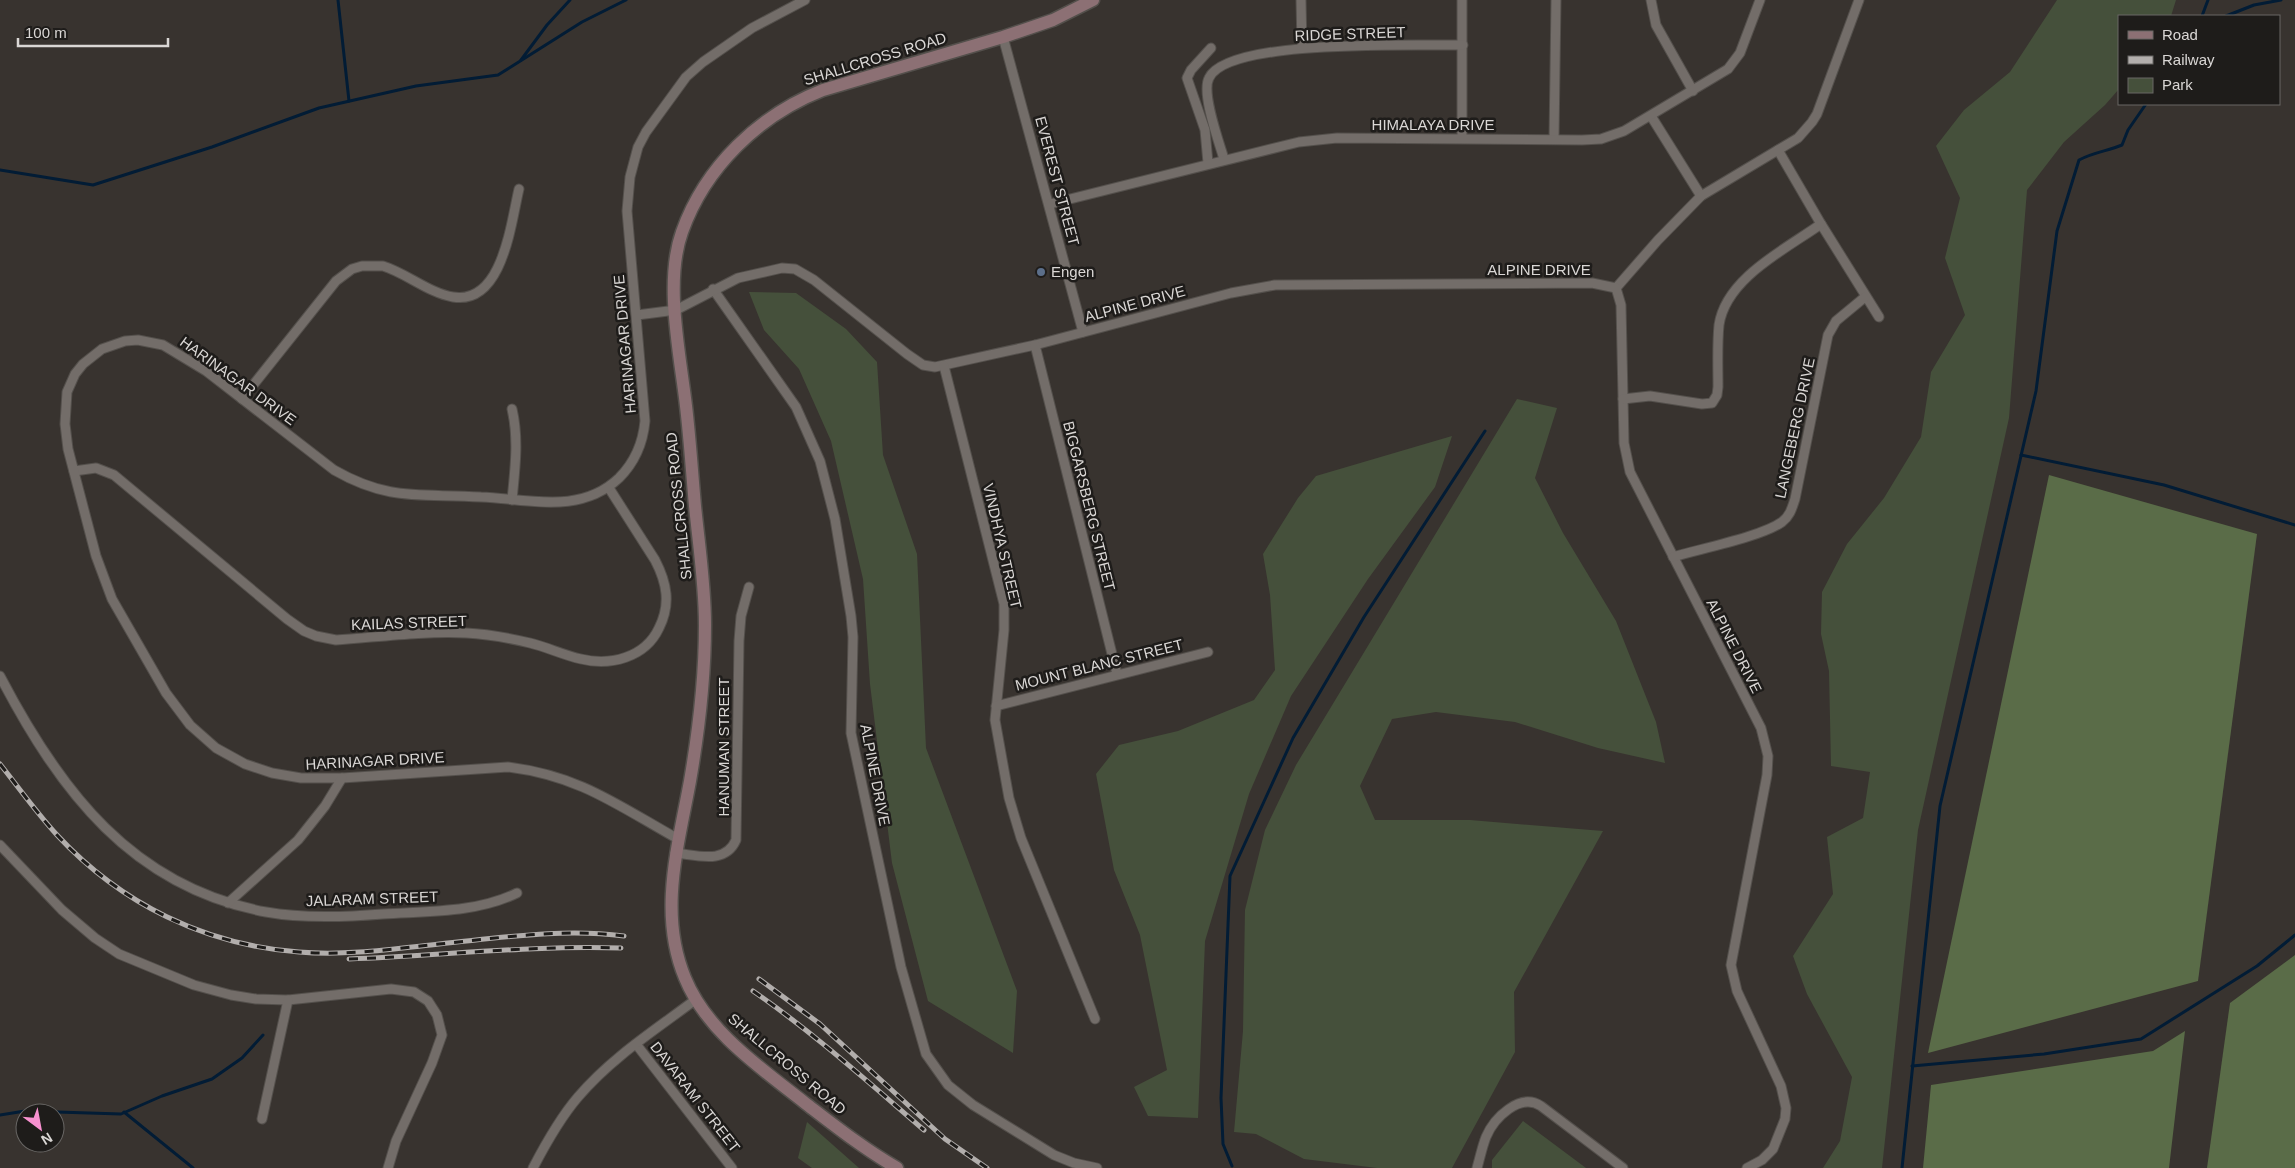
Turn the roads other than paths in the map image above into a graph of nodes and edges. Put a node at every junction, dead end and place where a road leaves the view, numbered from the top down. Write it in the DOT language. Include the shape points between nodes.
graph roads {
  1 [pos="805,0"];
  2 [pos="1093,0"];
  3 [pos="1301,0"];
  4 [pos="1462,0"];
  5 [pos="1556,0"];
  6 [pos="1652,0"];
  7 [pos="1760,0"];
  8 [pos="1859,0"];
  9 [pos="1003,37"];
  10 [pos="1463,45"];
  11 [pos="1211,48"];
  12 [pos="1302,48"];
  13 [pos="1694,91"];
  14 [pos="1651,116"];
  15 [pos="1462,138"];
  16 [pos="1554,139"];
  17 [pos="1778,150"];
  18 [pos="1224,159"];
  19 [pos="1208,163"];
  20 [pos="519,189"];
  21 [pos="1701,196"];
  22 [pos="1050,204"];
  23 [pos="1821,224"];
  24 [pos="1616,288"];
  25 [pos="713,289"];
  26 [pos="1865,297"];
  27 [pos="676,310"];
  28 [pos="637,315"];
  29 [pos="1879,317"];
  30 [pos="1083,332"];
  31 [pos="1035,345"];
  32 [pos="944,366"];
  33 [pos="242,399"];
  34 [pos="1623,399"];
  35 [pos="512,409"];
  36 [pos="74,471"];
  37 [pos="609,488"];
  38 [pos="512,500"];
  39 [pos="1673,557"];
  40 [pos="749,587"];
  41 [pos="1208,652"];
  42 [pos="1117,674"];
  43 [pos="0,676"];
  44 [pos="996,706"];
  45 [pos="342,778"];
  46 [pos="678,839"];
  47 [pos="0,845"];
  48 [pos="675,853"];
  49 [pos="517,893"];
  50 [pos="228,903"];
  51 [pos="288,1000"];
  52 [pos="695,1000"];
  53 [pos="1094,1018"];
  54 [pos="636,1044"];
  55 [pos="262,1119"];
  56 [pos="388,1168"];
  57 [pos="533,1168"];
  58 [pos="732,1168"];
  59 [pos="897,1168"];
  60 [pos="1097,1168"];
  61 [pos="1477,1168"];
  62 [pos="1623,1168"];
  63 [pos="1747,1168"];
  1 -- 28 [label="street, HARINAGAR DRIVE" via="752,28 703,62 686,77 646,132 633,162 628,194"];
  2 -- 9 [label="street, SHALLCROSS ROAD" via="1053,20"];
  3 -- 12 [label="street"];
  4 -- 10 [label="street"];
  5 -- 16 [label="street"];
  6 -- 13 [label="street" via="1656,25"];
  7 -- 13 [label="street, HIMALAYA DRIVE" via="1735,61"];
  8 -- 17 [label="street" via="1812,122 1798,138"];
  9 -- 22 [label="street, EVEREST STREET"];
  9 -- 27 [label="street, SHALLCROSS ROAD" via="823,90 789,106 751,132 728,154 710,178 682,232 673,273"];
  10 -- 12 [label="street, RIDGE STREET"];
  10 -- 15 [label="street"];
  11 -- 19 [label="street" via="1187,78 1205,130"];
  12 -- 18 [label="street, RIDGE STREET" via="1227,62 1212,72 1207,84 1208,95"];
  13 -- 14 [label="street, HIMALAYA DRIVE"];
  14 -- 16 [label="street, HIMALAYA DRIVE" via="1614,136"];
  14 -- 21 [label="street"];
  15 -- 16 [label="street, HIMALAYA DRIVE"];
  15 -- 18 [label="street, HIMALAYA DRIVE" via="1317,140"];
  17 -- 21 [label="street"];
  17 -- 23 [label="street"];
  18 -- 19 [label="street, HIMALAYA DRIVE"];
  19 -- 22 [label="street, HIMALAYA DRIVE"];
  20 -- 33 [label="street" via="502,260 491,281 482,288 472,294 454,297 383,266 371,264 352,269 325,293"];
  21 -- 24 [label="street"];
  22 -- 30 [label="street, EVEREST STREET"];
  23 -- 26 [label="street"];
  23 -- 34 [label="street" via="1751,273 1736,289 1720,324 1717,395 1712,402 1702,404 1650,396"];
  24 -- 30 [label="street, ALPINE DRIVE" via="1592,283 1276,285 1230,293"];
  24 -- 34 [label="street, ALPINE DRIVE" via="1621,304"];
  25 -- 27 [label="street, ALPINE DRIVE"];
  25 -- 32 [label="street, ALPINE DRIVE" via="766,270 795,269 814,280 923,365"];
  25 -- 60 [label="street, ALPINE DRIVE" via="796,407 820,460 835,519 852,616 851,733 901,967 926,1054 948,1085 972,1105 1054,1155"];
  26 -- 29 [label="street"];
  26 -- 39 [label="street, LANGEBERG DRIVE" via="1836,321 1828,335 1795,499 1787,518 1757,533"];
  27 -- 28 [label="street, ALPINE DRIVE"];
  27 -- 46 [label="street, SHALLCROSS ROAD" via="705,618 700,712"];
  28 -- 37 [label="street, HARINAGAR DRIVE" via="645,407 644,434 633,461"];
  30 -- 31 [label="street, ALPINE DRIVE"];
  31 -- 32 [label="street, ALPINE DRIVE"];
  31 -- 42 [label="street, BIGGARSBERG STREET"];
  32 -- 44 [label="street, VINDHYA STREET" via="1004,604"];
  33 -- 36 [label="street, HARINAGAR DRIVE" via="206,371 163,345 138,340 112,345 82,364 67,392 65,424"];
  33 -- 38 [label="street, HARINAGAR DRIVE" via="334,470 362,485 397,494"];
  34 -- 39 [label="street, ALPINE DRIVE" via="1624,443 1630,472"];
  35 -- 38 [label="street" via="517,441"];
  36 -- 37 [label="street, KAILAS STREET" via="96,468 114,475 267,604 316,636 336,640 465,633 509,638 581,659 603,662 634,655 651,641 662,623 668,596 656,560"];
  36 -- 45 [label="street, HARINAGAR DRIVE" via="96,556 112,599 166,693 190,725 216,748 245,764 301,778"];
  37 -- 38 [label="street, HARINAGAR DRIVE" via="585,499 568,502"];
  39 -- 63 [label="street, ALPINE DRIVE" via="1761,728 1768,756 1731,965 1737,991 1781,1086 1786,1108 1773,1149"];
  40 -- 48 [label="street, HANUMAN STREET" via="741,616 739,641 736,840 732,849 720,856"];
  41 -- 42 [label="street, MOUNT BLANC STREET"];
  42 -- 44 [label="street, MOUNT BLANC STREET"];
  43 -- 50 [label="street, JALARAM STREET" via="53,764 86,808 117,841 188,888"];
  44 -- 53 [label="street, VINDHYA STREET" via="996,733 1014,817"];
  45 -- 46 [label="street, HARINAGAR DRIVE" via="508,767 528,769 576,782"];
  45 -- 50 [label="street" via="298,840"];
  46 -- 48 [label="street, SHALLCROSS ROAD"];
  47 -- 51 [label="street" via="77,925 119,954 194,985 256,999"];
  48 -- 52 [label="street, SHALLCROSS ROAD" via="670,909 672,930 677,958"];
  49 -- 50 [label="street, JALARAM STREET" via="480,907 357,916 268,913"];
  51 -- 55 [label="street"];
  51 -- 56 [label="street" via="391,989 414,992 433,1007 442,1035 439,1046 396,1141"];
  52 -- 54 [label="street"];
  52 -- 59 [label="street, SHALLCROSS ROAD" via="732,1043 839,1129"];
  54 -- 57 [label="street" via="578,1097"];
  54 -- 58 [label="street, DAVARAM STREET"];
  61 -- 62 [label="street" via="1491,1128 1514,1106 1528,1101 1541,1106"];
}
